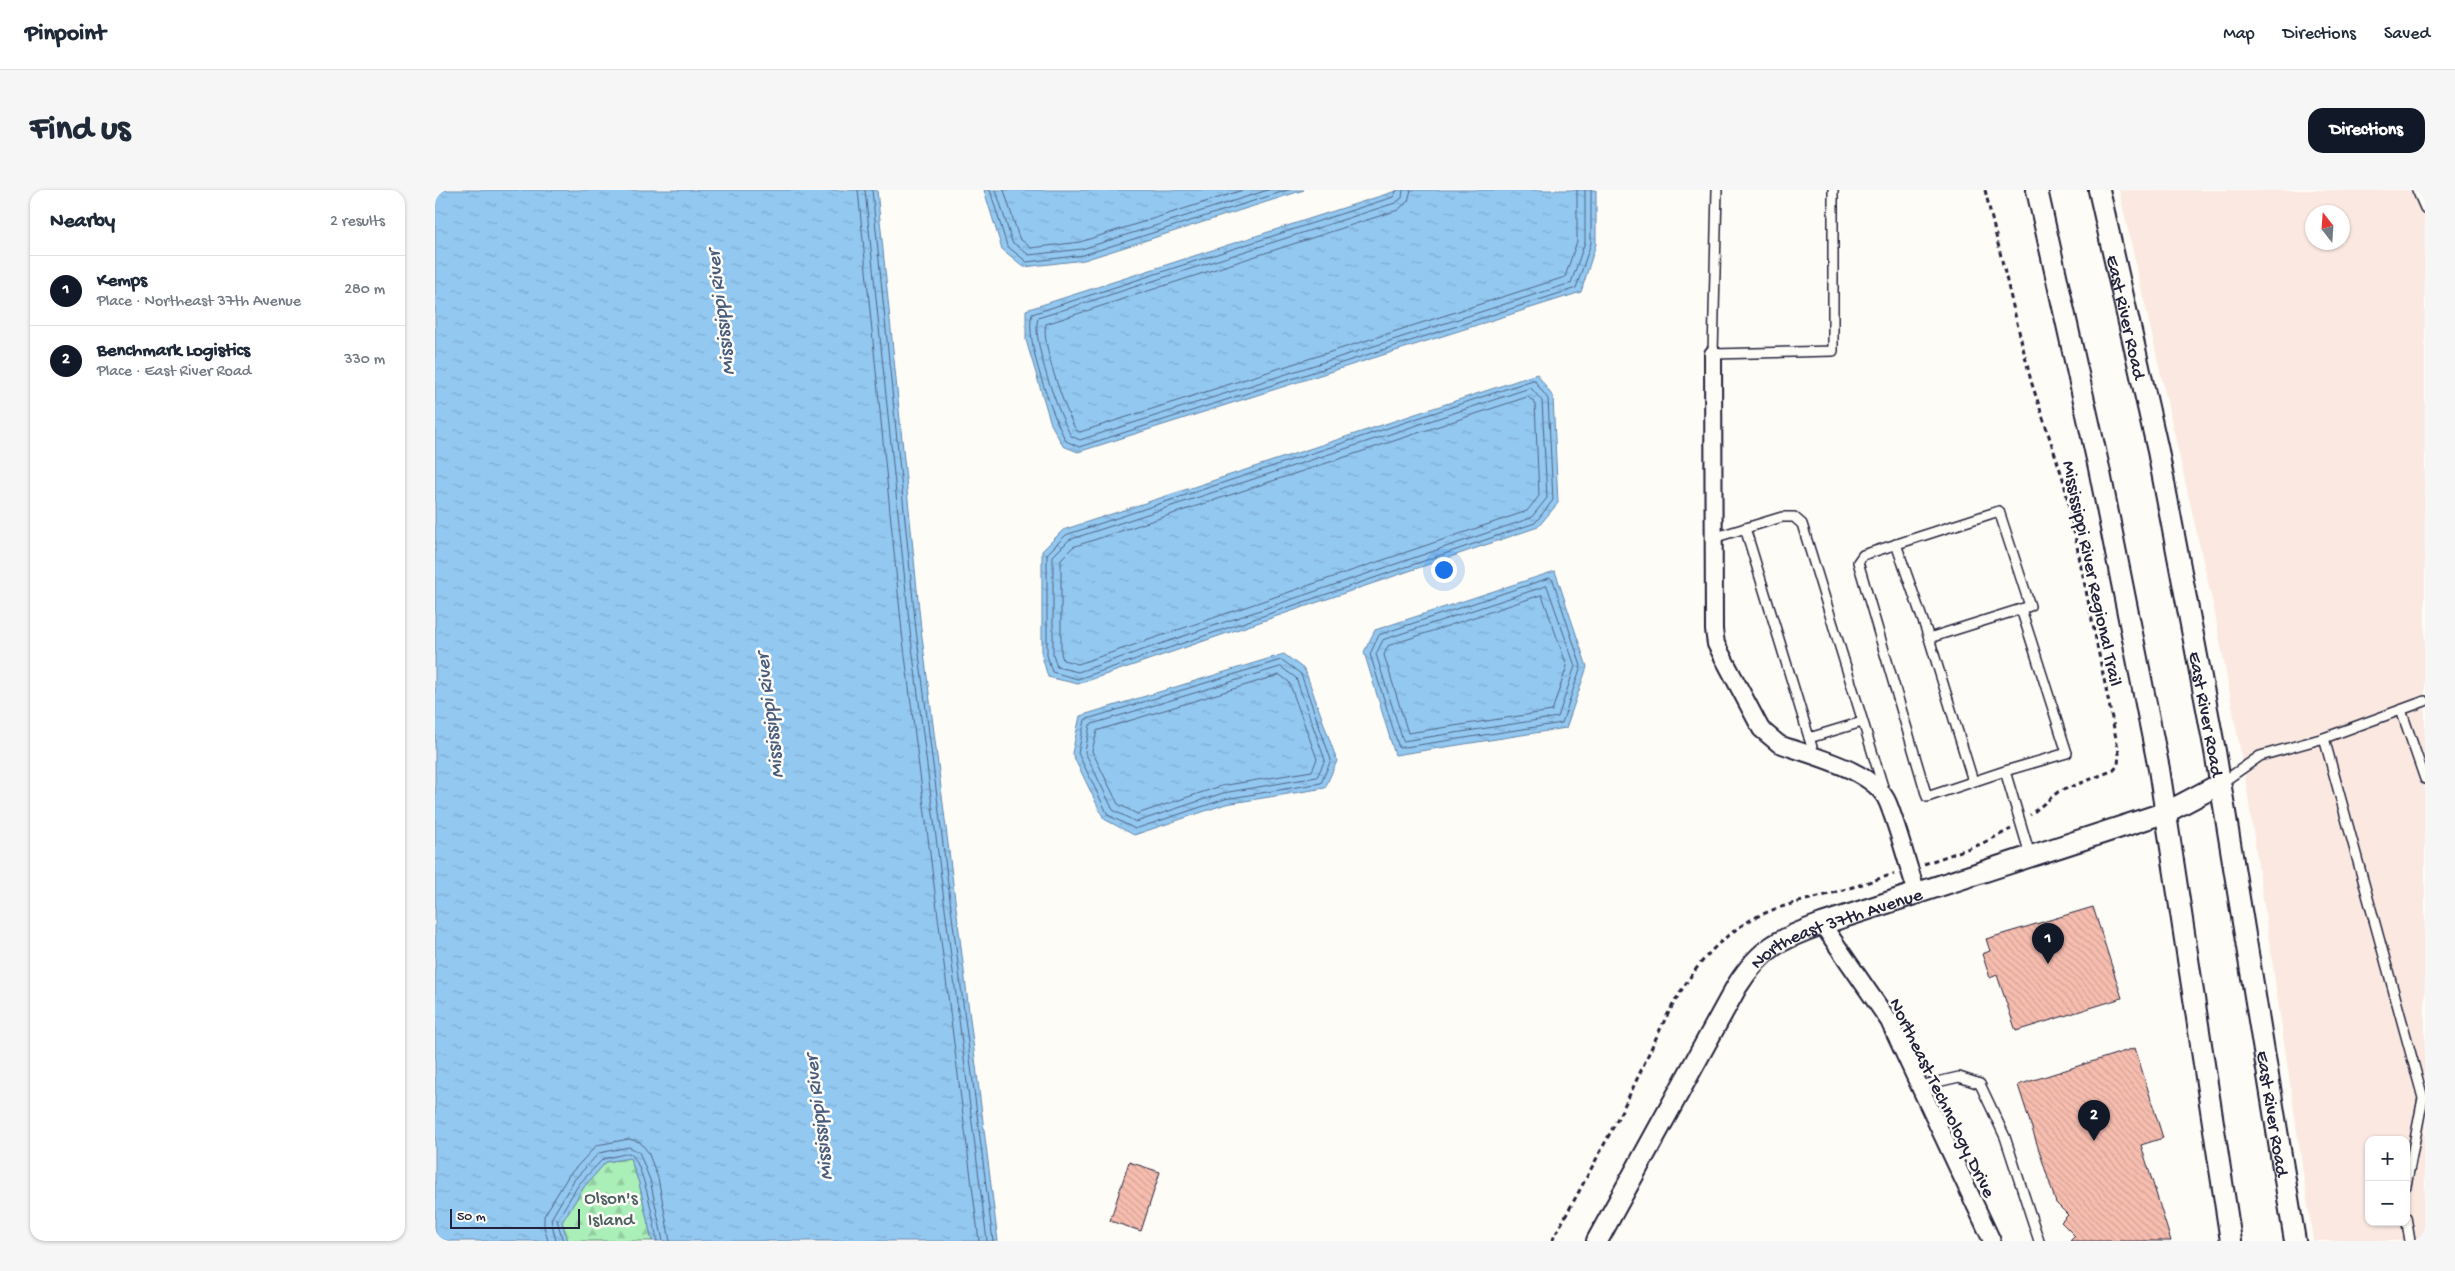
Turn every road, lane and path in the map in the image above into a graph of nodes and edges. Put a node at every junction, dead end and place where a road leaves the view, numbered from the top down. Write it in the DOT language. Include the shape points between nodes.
graph roads {
  1 [pos="1717,190"];
  2 [pos="1833,190"];
  3 [pos="1985,190"];
  4 [pos="2037,190"];
  5 [pos="2099,190"];
  6 [pos="2417,190"];
  7 [pos="2425,208"];
  8 [pos="1713,354"];
  9 [pos="1745,528"];
  10 [pos="1713,538"];
  11 [pos="1897,544"];
  12 [pos="2021,609"];
  13 [pos="1929,638"];
  14 [pos="2425,701"];
  15 [pos="2401,710"];
  16 [pos="1862,722"];
  17 [pos="1809,738"];
  18 [pos="2324,738"];
  19 [pos="1815,757"];
  20 [pos="2005,771"];
  21 [pos="2425,779"];
  22 [pos="1973,781"];
  23 [pos="2220,784"];
  24 [pos="1888,802"];
  25 [pos="2167,812"];
  26 [pos="2020,823"];
  27 [pos="2031,858"];
  28 [pos="1918,895"];
  29 [pos="1822,924"];
  30 [pos="1920,1086"];
  31 [pos="2407,1181"];
  32 [pos="2408,1226"];
  33 [pos="1597,1241"];
  34 [pos="1992,1241"];
  35 [pos="2039,1241"];
  36 [pos="2231,1241"];
  37 [pos="2295,1241"];
  38 [pos="2411,1241"];
  1 -- 8 [label="lane"];
  2 -- 8 [label="lane" via="1833,351"];
  3 -- 26 [label="path, Mississippi River Regional Trail" via="2031,381 2064,482 2119,759 2114,770 2058,792"];
  4 -- 25 [label="street" via="2099,468"];
  5 -- 23 [label="street, East River Road" via="2158,451"];
  6 -- 7 [label="lane"];
  8 -- 10 [label="street"];
  9 -- 10 [label="lane"];
  9 -- 16 [label="lane" via="1782,516 1794,517 1802,524"];
  9 -- 17 [label="lane"];
  10 -- 19 [label="street" via="1713,630 1722,658 1761,729 1779,744"];
  11 -- 12 [label="lane" via="1999,511 2030,606"];
  11 -- 13 [label="lane"];
  11 -- 22 [label="lane" via="1863,555 1858,562 1927,796"];
  12 -- 13 [label="lane"];
  12 -- 20 [label="lane" via="2067,753"];
  13 -- 22 [label="lane"];
  14 -- 15 [label="lane"];
  15 -- 18 [label="lane"];
  15 -- 21 [label="lane"];
  16 -- 17 [label="lane"];
  16 -- 24 [label="lane"];
  17 -- 19 [label="lane"];
  18 -- 23 [label="lane" via="2260,756"];
  18 -- 31 [label="lane" via="2423,1098"];
  19 -- 24 [label="street" via="1858,774 1875,786"];
  20 -- 22 [label="lane"];
  20 -- 26 [label="lane"];
  23 -- 25 [label="street, Northeast 37th Avenue"];
  23 -- 37 [label="street, East River Road"];
  24 -- 28 [label="street"];
  25 -- 27 [label="street, Northeast 37th Avenue"];
  25 -- 36 [label="street"];
  26 -- 27 [label="lane"];
  27 -- 28 [label="street, Northeast 37th Avenue"];
  28 -- 29 [label="street, Northeast 37th Avenue"];
  29 -- 30 [label="street, Northeast Technology Drive" via="1889,1020"];
  29 -- 33 [label="street, Northeast 37th Avenue" via="1767,949 1748,968"];
  30 -- 34 [label="street, Northeast Technology Drive"];
  30 -- 35 [label="lane" via="1959,1078 1980,1084 2005,1137"];
  32 -- 38 [label="lane"];
}
